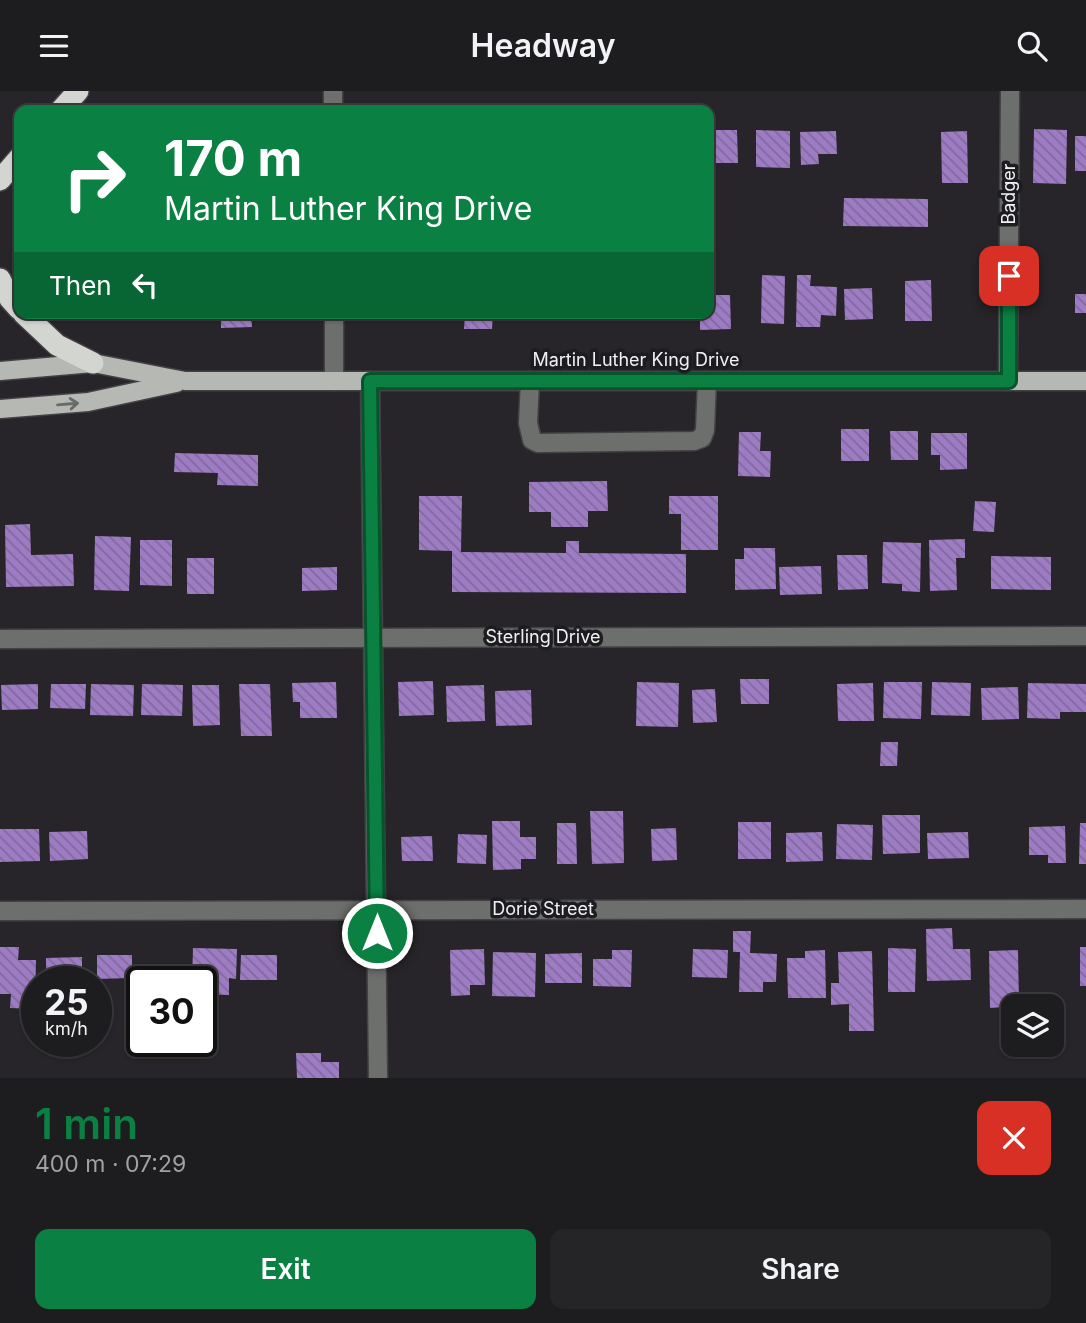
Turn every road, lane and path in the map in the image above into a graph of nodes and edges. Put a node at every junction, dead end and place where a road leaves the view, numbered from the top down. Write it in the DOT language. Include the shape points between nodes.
graph roads {
  1 [pos="78,91"];
  2 [pos="1010,91"];
  3 [pos="65,105"];
  4 [pos="14,164"];
  5 [pos="0,180"];
  6 [pos="0,279"];
  7 [pos="14,303"];
  8 [pos="29,319"];
  9 [pos="334,319"];
  10 [pos="93,363"];
  11 [pos="0,371"];
  12 [pos="186,381"];
  13 [pos="334,381"];
  14 [pos="370,381"];
  15 [pos="530,381"];
  16 [pos="707,381"];
  17 [pos="1009,381"];
  18 [pos="1086,381"];
  19 [pos="0,409"];
  20 [pos="1086,636"];
  21 [pos="375,638"];
  22 [pos="0,639"];
  23 [pos="377,909"];
  24 [pos="1086,909"];
  25 [pos="0,911"];
  26 [pos="379,1078"];
  1 -- 3 [label="highway"];
  2 -- 17 [label="street, Badger"];
  4 -- 5 [label="highway"];
  6 -- 7 [label="highway"];
  8 -- 10 [label="highway" via="57,345"];
  9 -- 13 [label="street"];
  10 -- 11 [label="main road, Martin Luther King Drive"];
  10 -- 12 [label="main road, Martin Luther King Drive"];
  12 -- 13 [label="main road, Martin Luther King Drive"];
  19 -- 12 [label="main road, Martin Luther King Drive, one-way" via="89,402"];
  13 -- 14 [label="main road, Martin Luther King Drive"];
  14 -- 15 [label="main road, Martin Luther King Drive"];
  14 -- 21 [label="street"];
  15 -- 16 [label="main road, Martin Luther King Drive"];
  15 -- 16 [label="street" via="528,423 532,440 538,443 694,441 705,431"];
  16 -- 17 [label="main road, Martin Luther King Drive"];
  17 -- 18 [label="main road, Martin Luther King Drive"];
  20 -- 21 [label="street, Sterling Drive"];
  21 -- 22 [label="street, Sterling Drive"];
  21 -- 23 [label="street"];
  23 -- 24 [label="street, Dorie Street"];
  23 -- 25 [label="street, Dorie Street"];
  23 -- 26 [label="street"];
}
